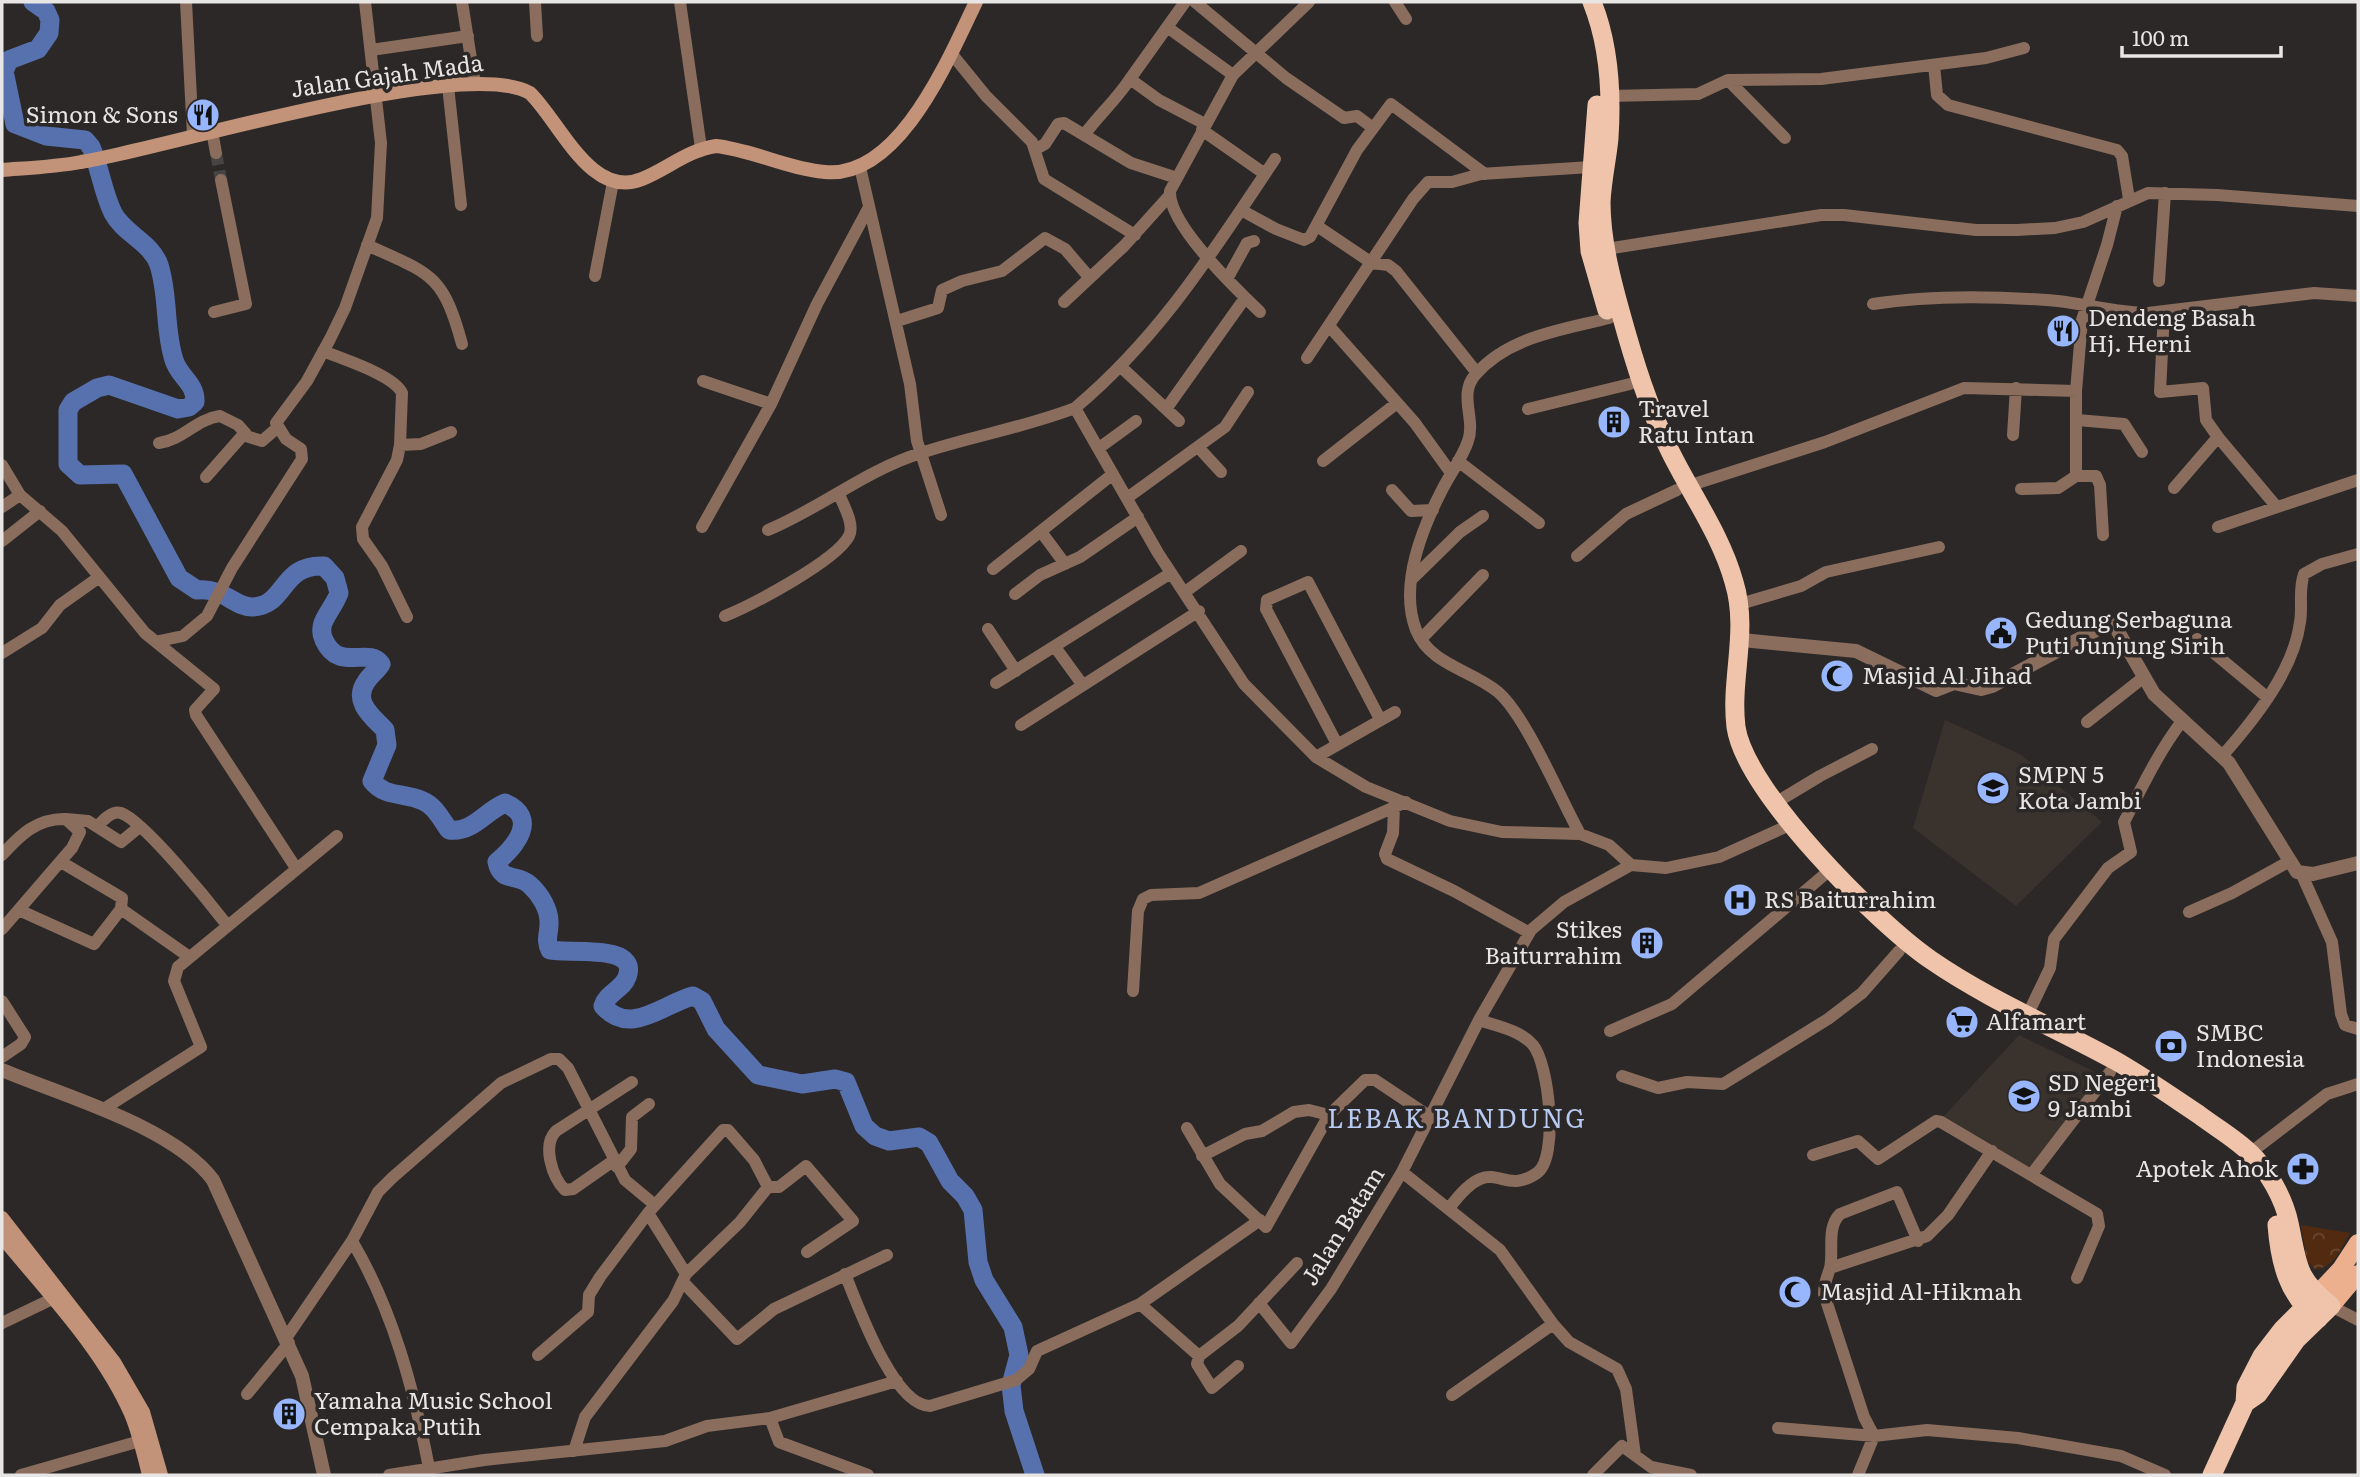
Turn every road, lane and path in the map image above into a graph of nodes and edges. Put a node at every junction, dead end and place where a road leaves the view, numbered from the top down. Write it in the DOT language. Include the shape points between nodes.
graph roads {
  1 [pos="186,2"];
  2 [pos="365,2"];
  3 [pos="462,2"];
  4 [pos="535,2"];
  5 [pos="680,2"];
  6 [pos="976,2"];
  7 [pos="1185,2"];
  8 [pos="1195,2"];
  9 [pos="1309,2"];
  10 [pos="1395,2"];
  11 [pos="1578,2"];
  12 [pos="1592,2"];
  13 [pos="1406,19"];
  14 [pos="1167,27"];
  15 [pos="468,36"];
  16 [pos="537,36"];
  17 [pos="2024,48"];
  18 [pos="371,50"];
  19 [pos="1256,51"];
  20 [pos="951,53"];
  21 [pos="1934,65"];
  22 [pos="1233,75"];
  23 [pos="1130,79"];
  24 [pos="1728,80"];
  25 [pos="475,84"];
  26 [pos="448,86"];
  27 [pos="1609,96"];
  28 [pos="378,97"];
  29 [pos="1204,127"];
  30 [pos="1373,128"];
  31 [pos="212,131"];
  32 [pos="1084,135"];
  33 [pos="193,136"];
  34 [pos="1784,138"];
  35 [pos="701,148"];
  36 [pos="1036,149"];
  37 [pos="216,153"];
  38 [pos="1275,159"];
  39 [pos="860,167"];
  40 [pos="1591,167"];
  41 [pos="2,170"];
  42 [pos="1265,174"];
  43 [pos="1485,174"];
  44 [pos="1177,178"];
  45 [pos="220,180"];
  46 [pos="613,182"];
  47 [pos="2165,193"];
  48 [pos="1170,195"];
  49 [pos="2129,199"];
  50 [pos="461,205"];
  51 [pos="2117,206"];
  52 [pos="2358,206"];
  53 [pos="869,207"];
  54 [pos="1241,210"];
  55 [pos="1317,226"];
  56 [pos="1135,235"];
  57 [pos="1254,241"];
  58 [pos="367,245"];
  59 [pos="1598,250"];
  60 [pos="1208,259"];
  61 [pos="1372,263"];
  62 [pos="595,276"];
  63 [pos="1089,276"];
  64 [pos="1227,279"];
  65 [pos="2159,281"];
  66 [pos="2358,296"];
  67 [pos="1245,298"];
  68 [pos="1064,302"];
  69 [pos="1873,304"];
  70 [pos="2085,305"];
  71 [pos="1260,312"];
  72 [pos="2164,312"];
  73 [pos="214,313"];
  74 [pos="1609,318"];
  75 [pos="897,321"];
  76 [pos="1334,321"];
  77 [pos="462,344"];
  78 [pos="323,351"];
  79 [pos="1307,358"];
  80 [pos="1121,367"];
  81 [pos="1477,373"];
  82 [pos="703,381"];
  83 [pos="1630,384"];
  84 [pos="2016,388"];
  85 [pos="2076,391"];
  86 [pos="1248,392"];
  87 [pos="1397,403"];
  88 [pos="771,404"];
  89 [pos="1074,408"];
  90 [pos="1166,409"];
  91 [pos="1528,409"];
  92 [pos="2077,420"];
  93 [pos="1136,421"];
  94 [pos="1179,421"];
  95 [pos="277,428"];
  96 [pos="451,432"];
  97 [pos="246,434"];
  98 [pos="2013,435"];
  99 [pos="2218,437"];
  100 [pos="159,443"];
  101 [pos="400,445"];
  102 [pos="1198,447"];
  103 [pos="1098,448"];
  104 [pos="920,453"];
  105 [pos="2143,453"];
  106 [pos="1323,461"];
  107 [pos="2,465"];
  108 [pos="1455,467"];
  109 [pos="1221,472"];
  110 [pos="1113,474"];
  111 [pos="206,477"];
  112 [pos="2076,477"];
  113 [pos="2358,480"];
  114 [pos="1682,488"];
  115 [pos="2174,488"];
  116 [pos="2021,489"];
  117 [pos="1392,490"];
  118 [pos="839,494"];
  119 [pos="20,495"];
  120 [pos="1127,498"];
  121 [pos="2276,506"];
  122 [pos="2,507"];
  123 [pos="1433,510"];
  124 [pos="40,511"];
  125 [pos="941,515"];
  126 [pos="1483,516"];
  127 [pos="1138,517"];
  128 [pos="1539,523"];
  129 [pos="702,527"];
  130 [pos="2218,527"];
  131 [pos="768,530"];
  132 [pos="1042,533"];
  133 [pos="2103,536"];
  134 [pos="2,541"];
  135 [pos="1940,547"];
  136 [pos="1241,551"];
  137 [pos="2358,554"];
  138 [pos="1577,556"];
  139 [pos="1065,564"];
  140 [pos="993,569"];
  141 [pos="1171,573"];
  142 [pos="1483,575"];
  143 [pos="98,578"];
  144 [pos="1411,580"];
  145 [pos="1185,592"];
  146 [pos="1015,594"];
  147 [pos="1740,604"];
  148 [pos="1199,611"];
  149 [pos="725,616"];
  150 [pos="407,617"];
  151 [pos="988,629"];
  152 [pos="1421,639"];
  153 [pos="2197,639"];
  154 [pos="1742,640"];
  155 [pos="159,641"];
  156 [pos="1055,647"];
  157 [pos="2,653"];
  158 [pos="1016,671"];
  159 [pos="2144,677"];
  160 [pos="996,683"];
  161 [pos="1082,684"];
  162 [pos="2268,698"];
  163 [pos="1395,712"];
  164 [pos="1380,719"];
  165 [pos="2182,721"];
  166 [pos="2087,722"];
  167 [pos="1021,725"];
  168 [pos="1337,744"];
  169 [pos="1872,749"];
  170 [pos="2223,755"];
  171 [pos="1316,757"];
  172 [pos="1775,803"];
  173 [pos="1400,805"];
  174 [pos="66,819"];
  175 [pos="98,826"];
  176 [pos="138,828"];
  177 [pos="1783,828"];
  178 [pos="1580,834"];
  179 [pos="337,836"];
  180 [pos="2,856"];
  181 [pos="61,862"];
  182 [pos="2290,862"];
  183 [pos="2358,863"];
  184 [pos="1631,865"];
  185 [pos="296,868"];
  186 [pos="1824,875"];
  187 [pos="2302,875"];
  188 [pos="121,909"];
  189 [pos="21,911"];
  190 [pos="2189,912"];
  191 [pos="227,925"];
  192 [pos="2,929"];
  193 [pos="1528,932"];
  194 [pos="1899,951"];
  195 [pos="188,956"];
  196 [pos="1919,960"];
  197 [pos="1133,991"];
  198 [pos="2,1000"];
  199 [pos="2027,1016"];
  200 [pos="1479,1020"];
  201 [pos="2358,1029"];
  202 [pos="1610,1031"];
  203 [pos="2,1057"];
  204 [pos="2,1070"];
  205 [pos="2110,1072"];
  206 [pos="1622,1076"];
  207 [pos="632,1082"];
  208 [pos="2358,1084"];
  209 [pos="649,1104"];
  210 [pos="103,1110"];
  211 [pos="589,1111"];
  212 [pos="1329,1115"];
  213 [pos="1429,1116"];
  214 [pos="1187,1128"];
  215 [pos="1992,1151"];
  216 [pos="2250,1153"];
  217 [pos="1813,1155"];
  218 [pos="1202,1156"];
  219 [pos="615,1164"];
  220 [pos="1402,1172"];
  221 [pos="2032,1174"];
  222 [pos="768,1187"];
  223 [pos="1450,1207"];
  224 [pos="652,1209"];
  225 [pos="2,1219"];
  226 [pos="1259,1220"];
  227 [pos="2,1237"];
  228 [pos="352,1241"];
  229 [pos="1918,1241"];
  230 [pos="2358,1243"];
  231 [pos="807,1252"];
  232 [pos="887,1255"];
  233 [pos="1297,1263"];
  234 [pos="1830,1268"];
  235 [pos="845,1274"];
  236 [pos="2358,1274"];
  237 [pos="685,1278"];
  238 [pos="2077,1278"];
  239 [pos="52,1299"];
  240 [pos="1259,1303"];
  241 [pos="1140,1304"];
  242 [pos="2318,1307"];
  243 [pos="2358,1320"];
  244 [pos="2,1323"];
  245 [pos="1553,1324"];
  246 [pos="288,1340"];
  247 [pos="538,1355"];
  248 [pos="1199,1356"];
  249 [pos="1238,1366"];
  250 [pos="897,1381"];
  251 [pos="247,1394"];
  252 [pos="1452,1395"];
  253 [pos="770,1418"];
  254 [pos="1778,1428"];
  255 [pos="1874,1436"];
  256 [pos="140,1440"];
  257 [pos="575,1451"];
  258 [pos="1635,1455"];
  259 [pos="429,1468"];
  260 [pos="21,1475"];
  261 [pos="149,1475"];
  262 [pos="161,1475"];
  263 [pos="324,1475"];
  264 [pos="389,1475"];
  265 [pos="868,1475"];
  266 [pos="1592,1475"];
  267 [pos="1692,1475"];
  268 [pos="1858,1475"];
  269 [pos="2165,1475"];
  270 [pos="2212,1475"];
  1 -- 33 [label="street"];
  2 -- 18 [label="street"];
  3 -- 15 [label="street"];
  4 -- 16 [label="street"];
  5 -- 35 [label="street"];
  6 -- 20 [label="main road"];
  7 -- 14 [label="street"];
  8 -- 19 [label="street"];
  9 -- 19 [label="street"];
  10 -- 13 [label="street"];
  11 -- 40 [label="highway" via="1594,56 1598,95"];
  12 -- 27 [label="highway" via="1603,35"];
  14 -- 22 [label="street"];
  14 -- 23 [label="street"];
  15 -- 18 [label="street"];
  15 -- 25 [label="street"];
  17 -- 21 [label="street"];
  18 -- 28 [label="street"];
  19 -- 22 [label="street"];
  19 -- 30 [label="street" via="1344,118 1357,116"];
  20 -- 36 [label="street"];
  20 -- 39 [label="main road" via="912,117 883,151"];
  21 -- 24 [label="street" via="1821,79"];
  21 -- 49 [label="street" via="1937,95 1948,105 2117,150"];
  22 -- 29 [label="street"];
  23 -- 29 [label="street"];
  23 -- 32 [label="street"];
  24 -- 27 [label="street" via="1698,94"];
  24 -- 34 [label="street"];
  25 -- 26 [label="main road, Jalan Gajah Mada"];
  25 -- 46 [label="main road, Jalan Gajah Mada" via="518,86 530,93 577,153 599,176"];
  26 -- 28 [label="main road, Jalan Gajah Mada"];
  26 -- 50 [label="street"];
  27 -- 59 [label="highway"];
  28 -- 31 [label="main road, Jalan Gajah Mada"];
  28 -- 58 [label="street" via="377,218"];
  29 -- 42 [label="street"];
  29 -- 44 [label="street"];
  30 -- 43 [label="street" via="1389,106 1396,106"];
  30 -- 55 [label="street"];
  31 -- 33 [label="main road, Jalan Gajah Mada"];
  31 -- 37 [label="street"];
  32 -- 36 [label="street" via="1061,123"];
  32 -- 44 [label="street" via="1131,163"];
  33 -- 41 [label="main road, Jalan Gajah Mada" via="80,162"];
  35 -- 39 [label="main road" via="728,148 825,172"];
  35 -- 46 [label="main road" via="642,179"];
  36 -- 56 [label="street" via="1044,179"];
  38 -- 42 [label="street"];
  39 -- 53 [label="street"];
  40 -- 43 [label="street"];
  40 -- 59 [label="highway" via="1588,200"];
  42 -- 54 [label="street"];
  43 -- 61 [label="street" via="1423,185"];
  44 -- 48 [label="street"];
  45 -- 73 [label="street" via="246,304"];
  46 -- 62 [label="street"];
  47 -- 49 [label="street"];
  47 -- 52 [label="street"];
  47 -- 65 [label="street"];
  48 -- 56 [label="street"];
  48 -- 60 [label="street" via="1173,207"];
  49 -- 51 [label="street"];
  51 -- 59 [label="street" via="2093,219 2056,228 1976,230 1821,215"];
  51 -- 70 [label="street"];
  53 -- 75 [label="street"];
  53 -- 88 [label="street"];
  54 -- 55 [label="street" via="1304,240"];
  54 -- 60 [label="street"];
  55 -- 61 [label="street"];
  56 -- 63 [label="street"];
  57 -- 64 [label="street" via="1247,243"];
  58 -- 77 [label="street" via="440,284"];
  58 -- 78 [label="street" via="345,308"];
  59 -- 74 [label="highway"];
  59 -- 114 [label="highway"];
  60 -- 64 [label="street"];
  60 -- 80 [label="street" via="1171,311"];
  61 -- 76 [label="street"];
  61 -- 81 [label="street" via="1396,271"];
  63 -- 68 [label="street"];
  63 -- 75 [label="street" via="1065,249 1045,238 1002,271 942,290 940,305 934,310"];
  64 -- 67 [label="street"];
  66 -- 72 [label="street" via="2314,293"];
  67 -- 71 [label="street"];
  67 -- 90 [label="street"];
  69 -- 70 [label="street" via="1989,298"];
  70 -- 72 [label="street" via="2122,312"];
  70 -- 85 [label="street"];
  72 -- 99 [label="street" via="2160,392 2203,388 2206,420"];
  74 -- 81 [label="street" via="1521,342"];
  74 -- 83 [label="highway"];
  75 -- 104 [label="street"];
  76 -- 79 [label="street"];
  76 -- 87 [label="street"];
  78 -- 95 [label="street"];
  78 -- 101 [label="street" via="398,386 402,393"];
  80 -- 89 [label="street"];
  80 -- 90 [label="street"];
  81 -- 108 [label="street" via="1467,390 1470,436"];
  82 -- 88 [label="street"];
  83 -- 91 [label="street"];
  83 -- 114 [label="highway" via="1657,455"];
  84 -- 85 [label="street"];
  84 -- 98 [label="street"];
  84 -- 114 [label="street" via="1964,388 1825,442"];
  85 -- 92 [label="street"];
  86 -- 102 [label="street" via="1225,427"];
  87 -- 106 [label="street"];
  87 -- 108 [label="street"];
  88 -- 129 [label="street"];
  89 -- 103 [label="street"];
  89 -- 104 [label="street" via="1026,427"];
  90 -- 94 [label="street"];
  92 -- 105 [label="street" via="2124,424"];
  92 -- 112 [label="street"];
  93 -- 103 [label="street"];
  95 -- 97 [label="street" via="262,441"];
  95 -- 155 [label="street" via="301,449 302,459 215,603 190,632"];
  96 -- 101 [label="street" via="421,444"];
  97 -- 100 [label="street" via="220,416 194,425 178,439"];
  97 -- 111 [label="street"];
  99 -- 115 [label="street"];
  99 -- 121 [label="street"];
  101 -- 150 [label="street" via="397,460 364,518 363,539"];
  102 -- 109 [label="street"];
  102 -- 120 [label="street"];
  103 -- 110 [label="street"];
  104 -- 118 [label="street"];
  104 -- 125 [label="street"];
  107 -- 119 [label="street"];
  108 -- 123 [label="street"];
  108 -- 128 [label="street"];
  110 -- 120 [label="street"];
  110 -- 132 [label="street"];
  112 -- 116 [label="street" via="2062,487"];
  112 -- 133 [label="street" via="2090,474 2099,480"];
  113 -- 121 [label="street"];
  114 -- 138 [label="street" via="1626,514"];
  114 -- 147 [label="highway" via="1727,559"];
  114 -- 177 [label="highway" via="1716,564 1728,607 1723,702 1726,736 1742,775"];
  117 -- 123 [label="street" via="1411,510"];
  118 -- 131 [label="street"];
  118 -- 149 [label="street" via="851,526 849,536 792,580"];
  119 -- 122 [label="street"];
  119 -- 124 [label="street"];
  120 -- 127 [label="street"];
  121 -- 130 [label="street"];
  123 -- 144 [label="street"];
  124 -- 134 [label="street"];
  124 -- 143 [label="street" via="62,531"];
  126 -- 144 [label="street"];
  127 -- 139 [label="street"];
  127 -- 141 [label="street"];
  132 -- 139 [label="street"];
  132 -- 140 [label="street"];
  135 -- 147 [label="street" via="1826,572 1801,586"];
  136 -- 145 [label="street"];
  137 -- 162 [label="street" via="2304,574 2299,591 2300,623 2280,679"];
  139 -- 146 [label="street"];
  141 -- 145 [label="street"];
  141 -- 156 [label="street"];
  142 -- 152 [label="street"];
  143 -- 155 [label="street" via="145,633"];
  143 -- 157 [label="street" via="60,604 46,625"];
  144 -- 152 [label="street"];
  145 -- 148 [label="street"];
  147 -- 154 [label="highway"];
  148 -- 161 [label="street"];
  148 -- 171 [label="street" via="1244,684"];
  151 -- 158 [label="street"];
  152 -- 178 [label="street" via="1439,659 1482,681 1511,704"];
  153 -- 162 [label="street"];
  154 -- 159 [label="street" via="1856,651 1936,690 1954,682 1981,689 2109,623"];
  154 -- 172 [label="highway" via="1735,703 1739,742"];
  155 -- 185 [label="street" via="214,689 195,710 196,715"];
  156 -- 158 [label="street"];
  156 -- 161 [label="street"];
  158 -- 160 [label="street"];
  159 -- 165 [label="street" via="2154,694"];
  159 -- 166 [label="street"];
  161 -- 167 [label="street"];
  162 -- 170 [label="street"];
  163 -- 164 [label="street"];
  164 -- 168 [label="street"];
  164 -- 168 [label="street" via="1308,582 1267,600 1266,609"];
  165 -- 170 [label="street"];
  165 -- 199 [label="street" via="2152,764 2124,828 2132,850 2108,868 2054,939 2050,968"];
  168 -- 171 [label="street"];
  169 -- 172 [label="street"];
  170 -- 182 [label="street"];
  171 -- 173 [label="street"];
  172 -- 196 [label="highway"];
  173 -- 178 [label="street" via="1502,832"];
  173 -- 193 [label="street" via="1387,859"];
  173 -- 197 [label="street" via="1199,893 1143,899 1138,911"];
  174 -- 175 [label="street"];
  174 -- 180 [label="street" via="26,830"];
  174 -- 181 [label="street" via="80,835"];
  175 -- 176 [label="street" via="121,842"];
  175 -- 176 [label="street" via="108,816 121,813"];
  176 -- 191 [label="street" via="191,879"];
  177 -- 184 [label="street" via="1719,857 1666,868"];
  177 -- 186 [label="highway"];
  178 -- 184 [label="street" via="1609,845"];
  179 -- 185 [label="street"];
  181 -- 188 [label="street" via="122,898"];
  181 -- 189 [label="street"];
  182 -- 187 [label="street"];
  182 -- 190 [label="street"];
  183 -- 187 [label="street"];
  184 -- 193 [label="street, Jalan Batam" via="1564,902"];
  185 -- 191 [label="street"];
  186 -- 194 [label="highway"];
  186 -- 202 [label="street" via="1672,1004"];
  187 -- 201 [label="street" via="2334,951 2341,1014 2345,1025"];
  188 -- 189 [label="street" via="94,944"];
  188 -- 195 [label="street"];
  189 -- 192 [label="street"];
  191 -- 195 [label="street"];
  193 -- 200 [label="street, Jalan Batam"];
  194 -- 196 [label="highway"];
  194 -- 206 [label="street" via="1862,993 1828,1020 1723,1084 1688,1082 1658,1088"];
  195 -- 210 [label="street" via="174,981 201,1047"];
  196 -- 199 [label="highway"];
  196 -- 205 [label="highway" via="1949,987"];
  198 -- 203 [label="street" via="26,1037"];
  199 -- 216 [label="highway" via="2148,1081"];
  200 -- 213 [label="street, Jalan Batam"];
  200 -- 223 [label="street" via="1525,1038 1539,1055 1546,1082 1549,1159 1539,1172 1517,1181 1486,1175 1476,1178"];
  204 -- 210 [label="street"];
  205 -- 221 [label="street"];
  205 -- 242 [label="highway" via="2236,1158 2258,1182 2277,1224 2279,1256 2289,1284"];
  207 -- 211 [label="street"];
  208 -- 216 [label="street" via="2327,1094"];
  209 -- 219 [label="street" via="632,1117 631,1149"];
  210 -- 246 [label="street" via="180,1147 200,1162 213,1180"];
  211 -- 219 [label="street"];
  211 -- 219 [label="street" via="552,1134 552,1168 562,1188 569,1190"];
  211 -- 228 [label="street" via="559,1059 501,1083 392,1178 369,1207"];
  212 -- 213 [label="street" via="1369,1079"];
  212 -- 218 [label="street" via="1294,1112"];
  212 -- 226 [label="street" via="1266,1227"];
  213 -- 220 [label="street, Jalan Batam"];
  214 -- 218 [label="street"];
  215 -- 217 [label="street" via="1936,1121 1878,1159 1858,1141"];
  215 -- 221 [label="street"];
  215 -- 229 [label="street" via="1939,1227"];
  216 -- 242 [label="highway" via="2280,1197 2289,1221 2292,1254"];
  218 -- 226 [label="street" via="1220,1184"];
  219 -- 224 [label="street"];
  220 -- 223 [label="street"];
  220 -- 240 [label="street, Jalan Batam" via="1331,1289 1291,1343"];
  221 -- 238 [label="street" via="2097,1214 2099,1226"];
  222 -- 224 [label="street" via="754,1160 725,1129"];
  222 -- 231 [label="street" via="779,1187 806,1166 853,1221"];
  222 -- 237 [label="street"];
  223 -- 245 [label="street" via="1500,1250"];
  224 -- 237 [label="street"];
  224 -- 247 [label="street" via="590,1292 588,1312"];
  225 -- 262 [label="main road" via="119,1370 143,1412"];
  226 -- 241 [label="street"];
  227 -- 239 [label="main road"];
  228 -- 246 [label="street"];
  228 -- 259 [label="street" via="376,1285 410,1378"];
  229 -- 234 [label="street"];
  229 -- 234 [label="street" via="1897,1192 1836,1217"];
  230 -- 242 [label="main road"];
  232 -- 235 [label="street"];
  233 -- 240 [label="street"];
  234 -- 255 [label="street" via="1824,1279 1825,1294"];
  235 -- 237 [label="street" via="774,1310 737,1339"];
  235 -- 250 [label="street" via="869,1335"];
  236 -- 242 [label="main road"];
  237 -- 257 [label="street" via="673,1301 585,1417"];
  239 -- 244 [label="street"];
  239 -- 256 [label="main road" via="119,1391"];
  240 -- 248 [label="street"];
  241 -- 248 [label="street"];
  241 -- 250 [label="street" via="1037,1352 1029,1369 1016,1380 922,1406"];
  242 -- 243 [label="street"];
  242 -- 270 [label="highway" via="2282,1330 2262,1356"];
  245 -- 252 [label="street"];
  245 -- 258 [label="street" via="1575,1347 1617,1369 1626,1388"];
  246 -- 251 [label="street"];
  246 -- 263 [label="street" via="308,1398"];
  248 -- 249 [label="street" via="1197,1364 1212,1388"];
  250 -- 253 [label="street"];
  253 -- 257 [label="street" via="706,1426 665,1441"];
  253 -- 265 [label="street" via="779,1442"];
  254 -- 255 [label="street"];
  255 -- 268 [label="street"];
  255 -- 269 [label="street" via="1927,1430 2018,1438 2121,1456"];
  256 -- 260 [label="street"];
  256 -- 261 [label="main road"];
  257 -- 259 [label="street"];
  258 -- 266 [label="street" via="1619,1448"];
  258 -- 267 [label="street" via="1651,1466"];
  259 -- 264 [label="street"];
}
